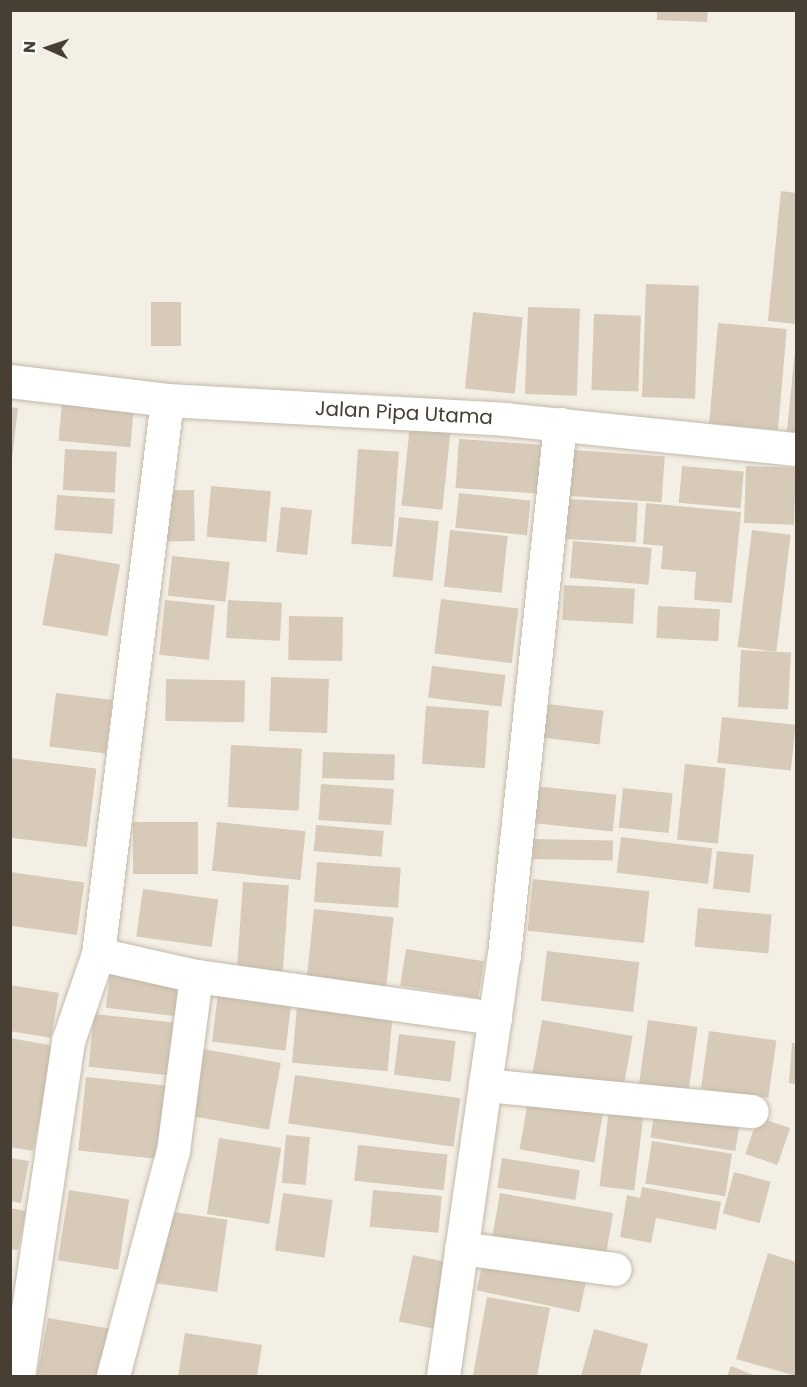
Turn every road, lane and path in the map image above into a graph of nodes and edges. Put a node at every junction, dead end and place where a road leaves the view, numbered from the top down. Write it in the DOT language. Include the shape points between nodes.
graph roads {
  1 [pos="10,381"];
  2 [pos="167,400"];
  3 [pos="560,424"];
  4 [pos="796,449"];
  5 [pos="98,954"];
  6 [pos="196,976"];
  7 [pos="495,1018"];
  8 [pos="485,1085"];
  9 [pos="752,1111"];
  10 [pos="461,1248"];
  11 [pos="615,1269"];
  12 [pos="18,1377"];
  13 [pos="113,1377"];
  14 [pos="443,1377"];
  1 -- 2 [label="street, Jalan Pipa Utama"];
  2 -- 3 [label="street, Jalan Pipa Utama"];
  2 -- 5 [label="street"];
  3 -- 4 [label="street, Jalan Pipa Utama"];
  3 -- 7 [label="street"];
  5 -- 6 [label="street"];
  5 -- 12 [label="street" via="68,1041"];
  6 -- 7 [label="street"];
  6 -- 13 [label="street" via="173,1150"];
  7 -- 8 [label="street"];
  8 -- 9 [label="street"];
  8 -- 10 [label="street"];
  10 -- 11 [label="street"];
  10 -- 14 [label="street"];
}
